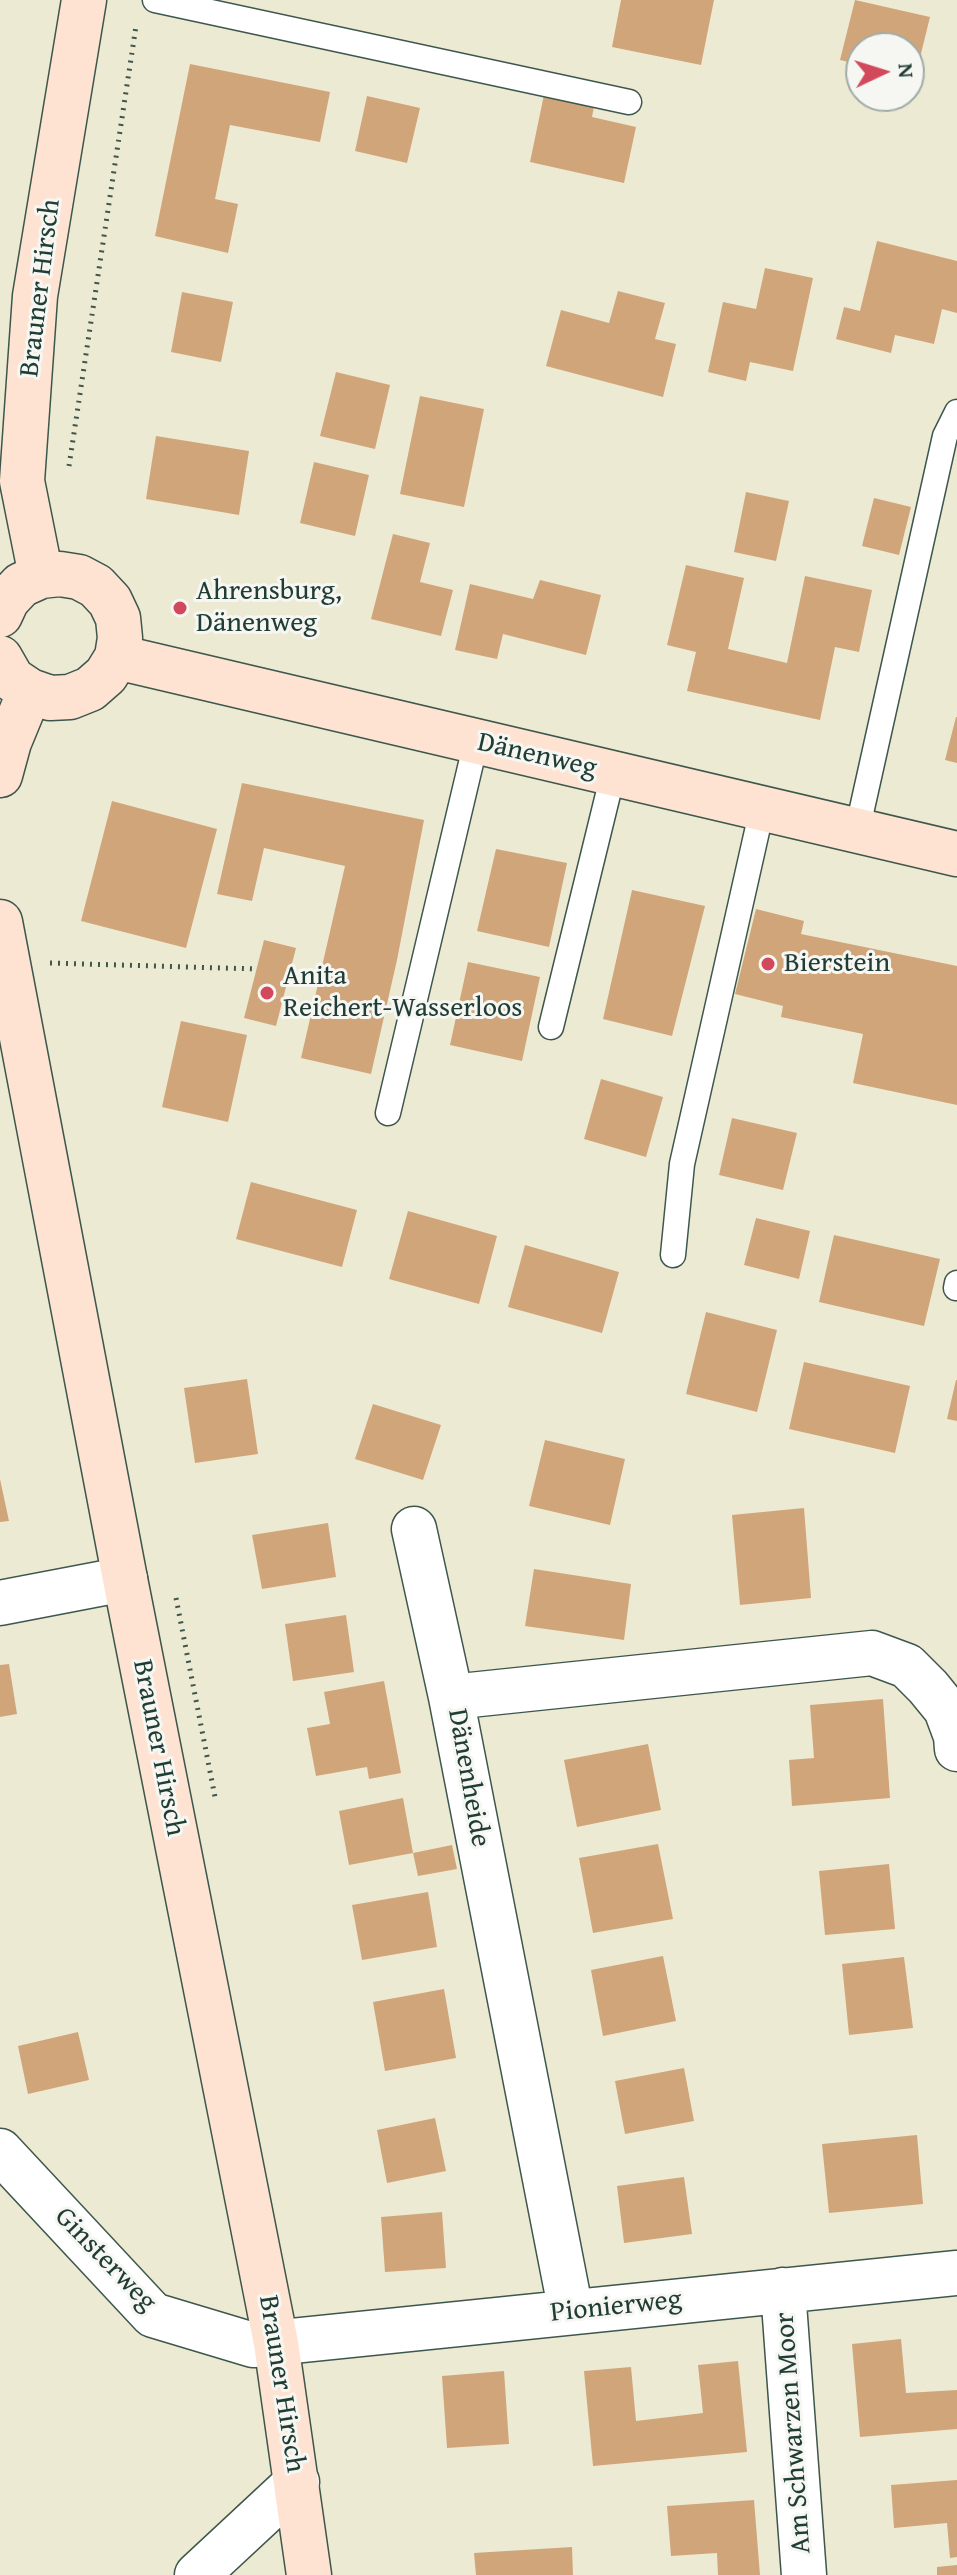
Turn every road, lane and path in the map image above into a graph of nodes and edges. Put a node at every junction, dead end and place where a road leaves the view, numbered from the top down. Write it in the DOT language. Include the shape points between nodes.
graph roads {
  1 [pos="84,0"];
  2 [pos="146,8"];
  3 [pos="629,102"];
  4 [pos="957,412"];
  5 [pos="68,475"];
  6 [pos="41,576"];
  7 [pos="0,615"];
  8 [pos="117,657"];
  9 [pos="0,658"];
  10 [pos="30,691"];
  11 [pos="476,742"];
  12 [pos="613,774"];
  13 [pos="0,775"];
  14 [pos="762,809"];
  15 [pos="857,831"];
  16 [pos="957,854"];
  17 [pos="3,942"];
  18 [pos="257,969"];
  19 [pos="551,1027"];
  20 [pos="388,1113"];
  21 [pos="673,1255"];
  22 [pos="414,1529"];
  23 [pos="125,1579"];
  24 [pos="0,1603"];
  25 [pos="451,1697"];
  26 [pos="957,1749"];
  27 [pos="0,2151"];
  28 [pos="957,2273"];
  29 [pos="783,2290"];
  30 [pos="571,2312"];
  31 [pos="276,2343"];
  32 [pos="297,2482"];
  33 [pos="197,2575"];
  34 [pos="309,2575"];
  35 [pos="804,2575"];
  1 -- 6 [label="street, Brauner Hirsch" via="35,296 22,481"];
  2 -- 3 [label="lane"];
  2 -- 5 [label="path"];
  4 -- 15 [label="lane" via="945,436"];
  6 -- 7 [label="street" via="21,585"];
  6 -- 8 [label="street" via="79,577 96,586 118,618"];
  8 -- 10 [label="street" via="90,689 70,697"];
  8 -- 11 [label="street, Dänenweg"];
  9 -- 10 [label="street" via="12,679"];
  10 -- 13 [label="street"];
  11 -- 12 [label="street, Dänenweg"];
  11 -- 20 [label="lane"];
  12 -- 14 [label="street, Dänenweg"];
  12 -- 19 [label="lane"];
  14 -- 15 [label="street, Dänenweg"];
  14 -- 21 [label="lane" via="682,1164"];
  15 -- 16 [label="street, Dänenweg"];
  17 -- 18 [label="path"];
  17 -- 23 [label="street, Brauner Hirsch"];
  22 -- 25 [label="street"];
  23 -- 24 [label="street"];
  23 -- 31 [label="street, Brauner Hirsch"];
  25 -- 26 [label="street, Dänenheide" via="872,1653 907,1666 928,1687 946,1709"];
  25 -- 30 [label="street, Dänenheide"];
  27 -- 31 [label="street, Ginsterweg" via="153,2315 253,2345"];
  28 -- 29 [label="street, Pionierweg"];
  29 -- 30 [label="street, Pionierweg"];
  29 -- 35 [label="street, Am Schwarzen Moor"];
  30 -- 31 [label="street, Pionierweg"];
  31 -- 32 [label="street, Brauner Hirsch"];
  32 -- 33 [label="street"];
  32 -- 34 [label="street, Brauner Hirsch"];
}
